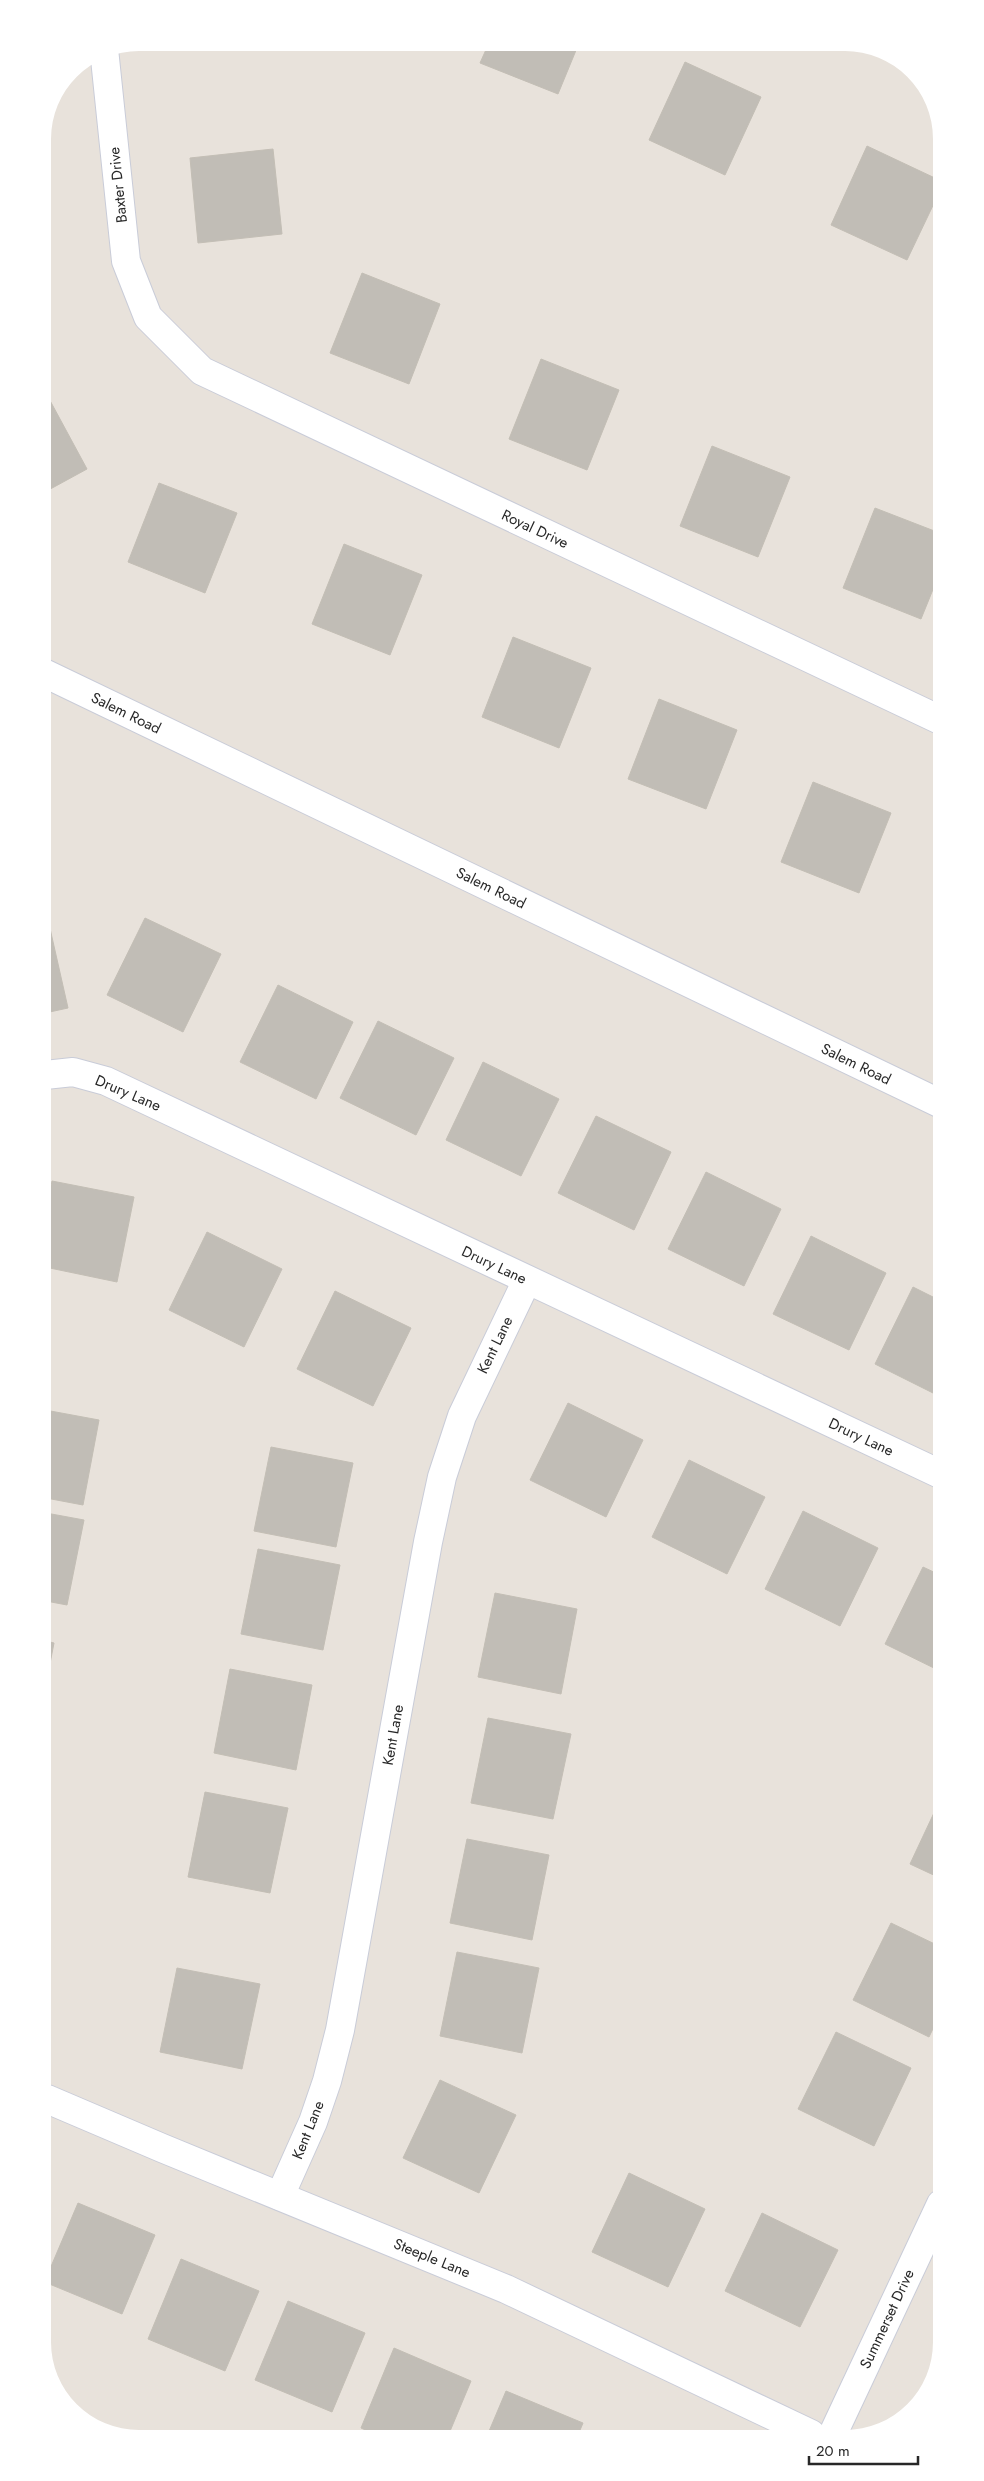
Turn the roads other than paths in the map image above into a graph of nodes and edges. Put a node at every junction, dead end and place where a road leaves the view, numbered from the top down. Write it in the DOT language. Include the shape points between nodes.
graph roads {
  1 [pos="105,58"];
  2 [pos="148,318"];
  3 [pos="51,676"];
  4 [pos="933,717"];
  5 [pos="51,1074"];
  6 [pos="933,1100"];
  7 [pos="526,1280"];
  8 [pos="933,1471"];
  9 [pos="51,2100"];
  10 [pos="280,2196"];
  11 [pos="933,2221"];
  12 [pos="803,2430"];
  13 [pos="836,2430"];
  1 -- 2 [label="street, Baxter Drive" via="126,260"];
  2 -- 4 [label="street, Royal Drive" via="202,371"];
  3 -- 6 [label="street, Salem Road"];
  5 -- 7 [label="street, Drury Lane" via="73,1072 106,1081"];
  7 -- 8 [label="street, Drury Lane"];
  7 -- 10 [label="street, Kent Lane" via="462,1416 442,1477 340,2030 319,2106"];
  9 -- 10 [label="street, Steeple Lane"];
  10 -- 12 [label="street, Steeple Lane" via="506,2289"];
  11 -- 13 [label="street, Summerset Drive"];
}
